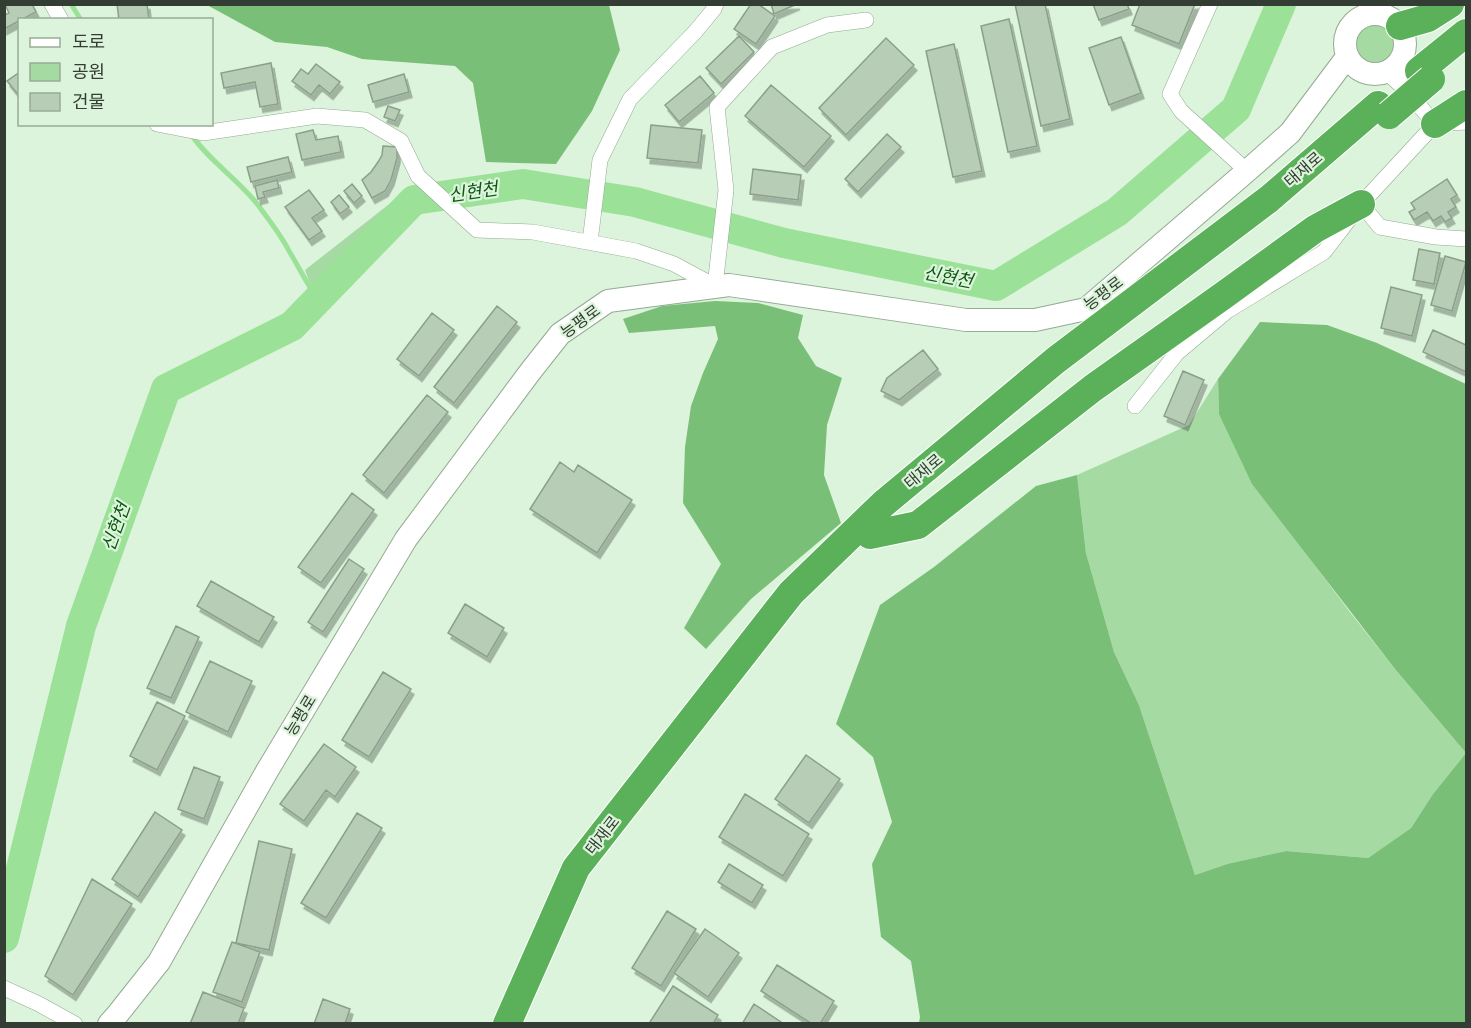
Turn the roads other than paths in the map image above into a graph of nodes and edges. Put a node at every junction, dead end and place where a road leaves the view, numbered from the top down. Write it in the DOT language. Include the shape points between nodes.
graph roads {
  1 [pos="52,4"];
  2 [pos="716,4"];
  3 [pos="1210,4"];
  4 [pos="1450,4"];
  5 [pos="1384,13"];
  6 [pos="60,18"];
  7 [pos="866,20"];
  8 [pos="1467,33"];
  9 [pos="1467,50"];
  10 [pos="1351,62"];
  11 [pos="1407,75"];
  12 [pos="1467,104"];
  13 [pos="1383,110"];
  14 [pos="1467,122"];
  15 [pos="1435,123"];
  16 [pos="163,126"];
  17 [pos="1247,171"];
  18 [pos="1361,204"];
  19 [pos="1467,239"];
  20 [pos="590,242"];
  21 [pos="715,286"];
  22 [pos="1135,406"];
  23 [pos="870,535"];
  24 [pos="4,988"];
  25 [pos="117,1021"];
  26 [pos="75,1023"];
  27 [pos="507,1023"];
  28 [pos="519,1023"];
  1 -- 6 [label="street"];
  2 -- 20 [label="street" via="695,32 630,99 600,160"];
  3 -- 17 [label="street" via="1170,94 1181,111"];
  4 -- 5 [label="highway" via="1428,18"];
  5 -- 10 [label="main road" via="1364,15 1349,28 1345,47"];
  5 -- 11 [label="main road" via="1404,36"];
  7 -- 21 [label="street" via="827,25 772,48 717,107 726,190"];
  8 -- 11 [label="highway"];
  9 -- 11 [label="highway"];
  10 -- 11 [label="main road" via="1370,74"];
  10 -- 17 [label="main road, 능평로" via="1327,82 1290,133"];
  11 -- 13 [label="highway, bridge"];
  11 -- 15 [label="street"];
  12 -- 15 [label="highway"];
  13 -- 23 [label="highway, 태재로" via="1281,209 917,490"];
  13 -- 27 [label="highway, 태재로" via="1056,360 883,504 791,593 576,868"];
  14 -- 15 [label="street"];
  15 -- 18 [label="street"];
  16 -- 20 [label="street" via="203,133 317,116 364,120 400,141 418,176 477,230 532,232"];
  17 -- 21 [label="main road, 능평로" via="1086,309 1076,312 1035,320 966,320"];
  18 -- 19 [label="street" via="1380,227"];
  18 -- 22 [label="street" via="1324,252 1227,311 1177,353"];
  18 -- 23 [label="highway" via="1315,230 1093,388 918,525"];
  20 -- 21 [label="street" via="674,264"];
  21 -- 25 [label="main road, 능평로" via="608,301 560,334 406,539 267,771 159,963"];
  23 -- 28 [label="highway, 태재로" via="799,606 589,873"];
  24 -- 26 [label="street"];
}
